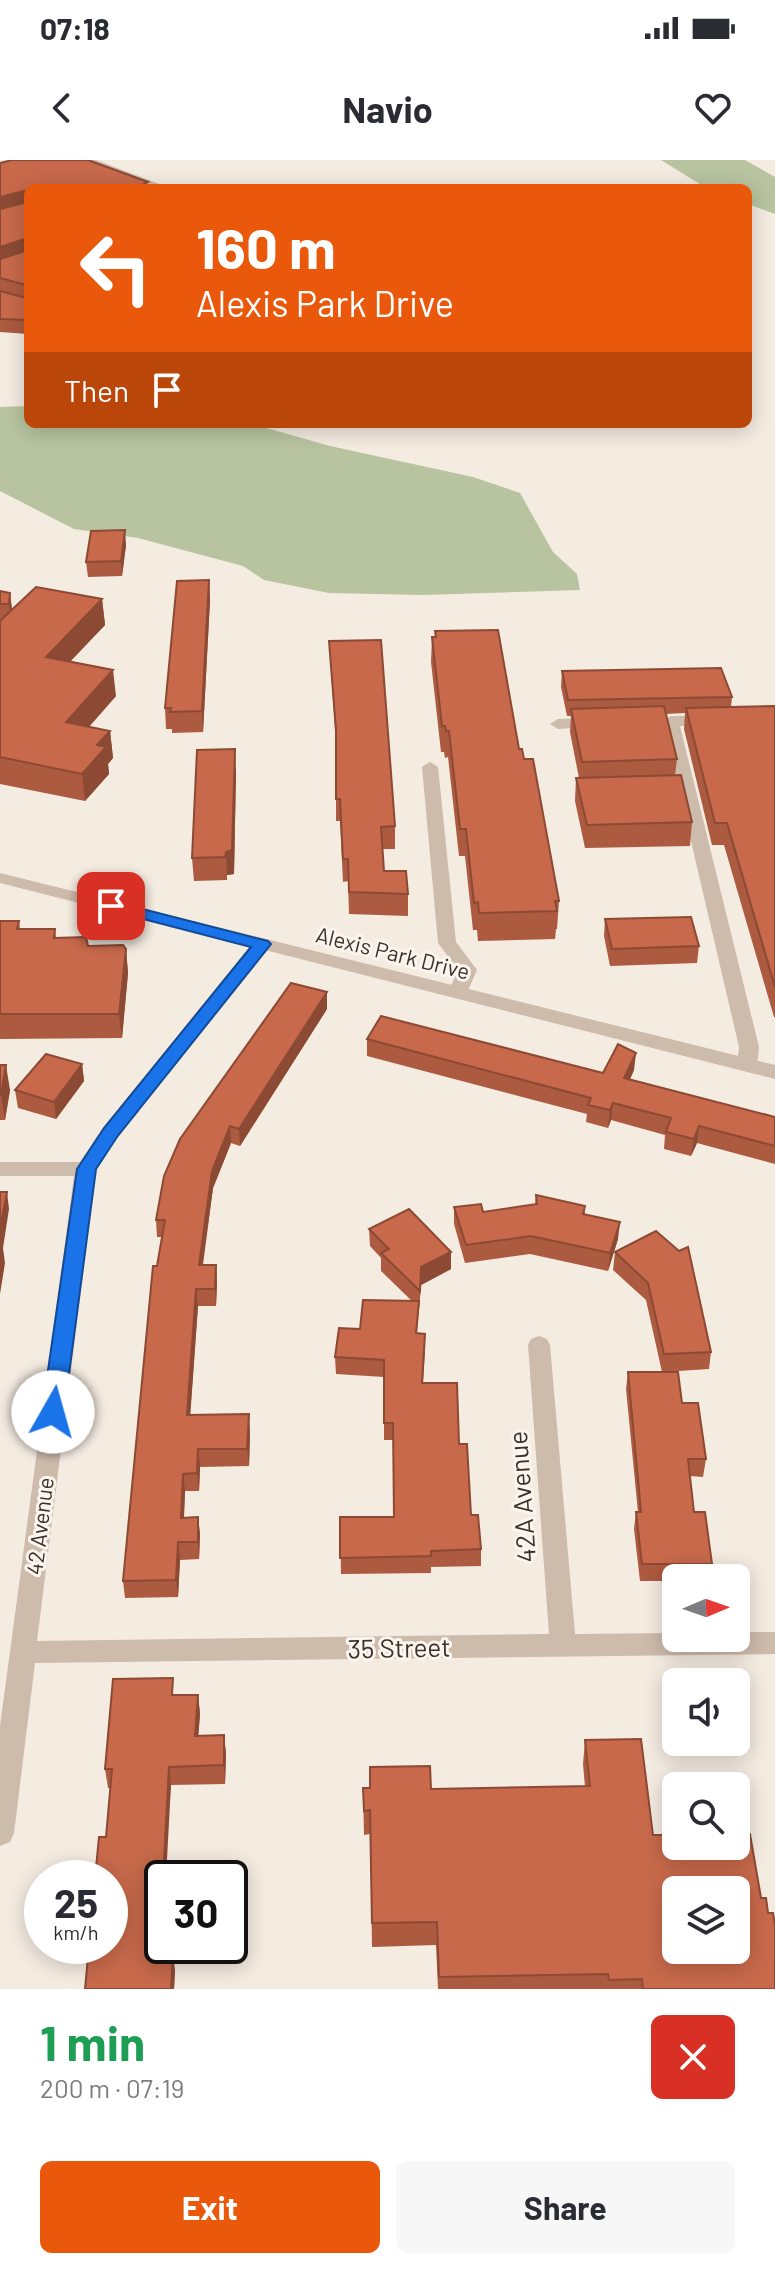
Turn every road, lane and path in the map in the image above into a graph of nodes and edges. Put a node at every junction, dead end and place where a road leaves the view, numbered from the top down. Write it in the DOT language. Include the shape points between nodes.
graph roads {
  1 [pos="86,160"];
  2 [pos="154,184"];
  3 [pos="728,720"];
  4 [pos="614,723"];
  5 [pos="558,724"];
  6 [pos="430,767"];
  7 [pos="0,878"];
  8 [pos="262,944"];
  9 [pos="458,993"];
  10 [pos="713,1057"];
  11 [pos="747,1065"];
  12 [pos="775,1072"];
  13 [pos="775,1082"];
  14 [pos="0,1169"];
  15 [pos="86,1169"];
  16 [pos="539,1345"];
  17 [pos="775,1643"];
  18 [pos="563,1645"];
  19 [pos="23,1652"];
  20 [pos="0,1833"];
  1 -- 2 [label="street"];
  3 -- 11 [label="street" via="664,722 743,1019"];
  4 -- 5 [label="street"];
  6 -- 9 [label="street" via="447,943 468,970"];
  7 -- 8 [label="street, Alexis Park Drive"];
  8 -- 9 [label="street, Alexis Park Drive"];
  8 -- 15 [label="street, 42 Avenue"];
  9 -- 10 [label="street, Alexis Park Drive"];
  10 -- 11 [label="street, Alexis Park Drive"];
  10 -- 13 [label="street"];
  11 -- 12 [label="street, Alexis Park Drive"];
  14 -- 15 [label="street"];
  15 -- 19 [label="street, 42 Avenue"];
  16 -- 18 [label="street, 42A Avenue"];
  17 -- 18 [label="street, 35 Street"];
  18 -- 19 [label="street, 35 Street"];
  19 -- 20 [label="street, 42 Avenue"];
}
